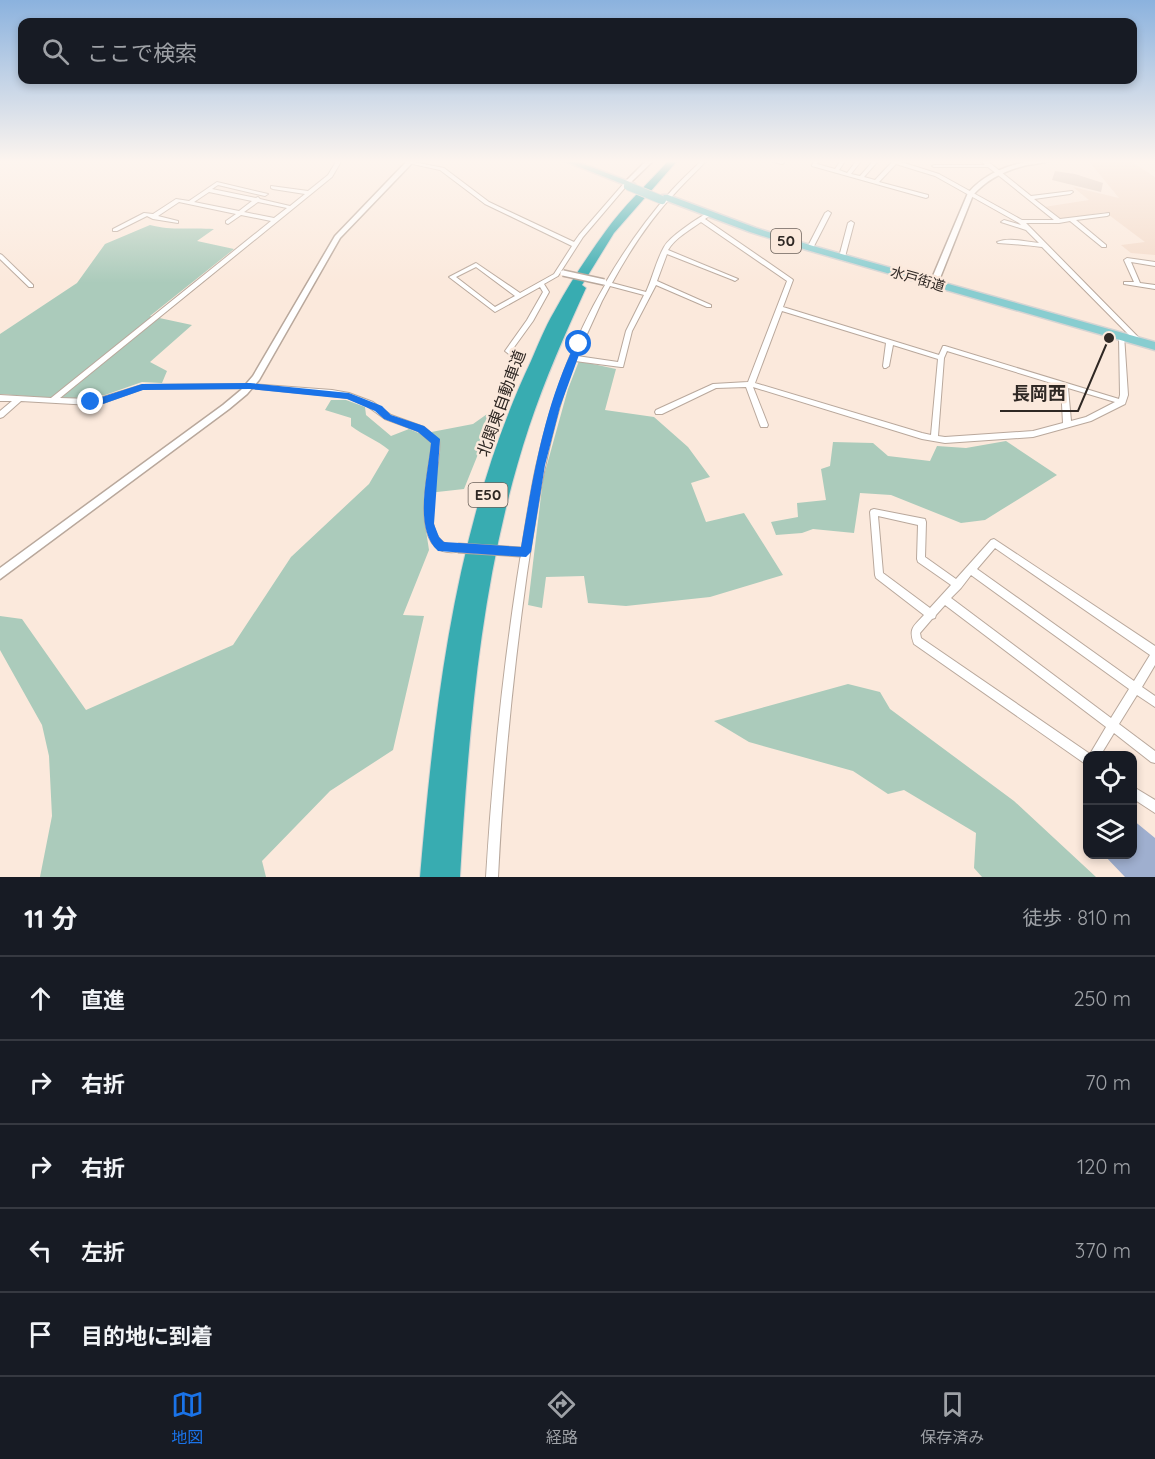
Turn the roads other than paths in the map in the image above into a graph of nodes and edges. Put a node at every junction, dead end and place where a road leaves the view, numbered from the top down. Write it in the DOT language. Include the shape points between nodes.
graph roads {
  1 [pos="177,201"];
  2 [pos="184,201"];
  3 [pos="255,201"];
  4 [pos="261,201"];
  5 [pos="298,201"];
  6 [pos="372,201"];
  7 [pos="484,201"];
  8 [pos="613,201"];
  9 [pos="636,201"];
  10 [pos="644,201"];
  11 [pos="665,201"];
  12 [pos="672,201"];
  13 [pos="968,201"];
  14 [pos="981,201"];
  15 [pos="1034,201"];
  16 [pos="190,202"];
  17 [pos="290,207"];
  18 [pos="178,213"];
  19 [pos="240,213"];
  20 [pos="828,213"];
  21 [pos="1107,214"];
  22 [pos="705,216"];
  23 [pos="153,217"];
  24 [pos="1071,219"];
  25 [pos="169,220"];
  26 [pos="274,220"];
  27 [pos="1059,221"];
  28 [pos="176,222"];
  29 [pos="228,222"];
  30 [pos="1004,222"];
  31 [pos="1021,222"];
  32 [pos="851,223"];
  33 [pos="115,230"];
  34 [pos="1029,230"];
  35 [pos="1000,242"];
  36 [pos="575,245"];
  37 [pos="1044,245"];
  38 [pos="1104,246"];
  39 [pos="810,248"];
  40 [pos="665,251"];
  41 [pos="0,256"];
  42 [pos="842,257"];
  43 [pos="1155,264"];
  44 [pos="561,273"];
  45 [pos="735,279"];
  46 [pos="654,282"];
  47 [pos="606,283"];
  48 [pos="934,283"];
  49 [pos="1126,283"];
  50 [pos="542,285"];
  51 [pos="1138,285"];
  52 [pos="31,286"];
  53 [pos="1155,287"];
  54 [pos="648,294"];
  55 [pos="520,296"];
  56 [pos="709,306"];
  57 [pos="780,308"];
  58 [pos="1122,337"];
  59 [pos="890,342"];
  60 [pos="1140,342"];
  61 [pos="1155,346"];
  62 [pos="516,356"];
  63 [pos="573,358"];
  64 [pos="941,358"];
  65 [pos="886,366"];
  66 [pos="750,384"];
  67 [pos="1064,385"];
  68 [pos="250,386"];
  69 [pos="0,398"];
  70 [pos="18,400"];
  71 [pos="51,401"];
  72 [pos="1122,402"];
  73 [pos="659,412"];
  74 [pos="0,415"];
  75 [pos="1067,423"];
  76 [pos="764,424"];
  77 [pos="934,439"];
  78 [pos="523,552"];
  79 [pos="971,570"];
  80 [pos="0,574"];
  81 [pos="958,585"];
  82 [pos="946,600"];
  83 [pos="932,615"];
  84 [pos="1155,654"];
  85 [pos="1135,687"];
  86 [pos="1155,702"];
  87 [pos="1113,726"];
  88 [pos="1097,751"];
  89 [pos="1083,756"];
  90 [pos="1155,758"];
  91 [pos="1137,794"];
  92 [pos="1155,807"];
  93 [pos="430,877"];
  94 [pos="450,877"];
  95 [pos="492,877"];
  1 -- 23 [label="street"];
  2 -- 16 [label="street"];
  3 -- 19 [label="street"];
  4 -- 17 [label="street"];
  5 -- 17 [label="street"];
  6 -- 68 [label="street" via="337,237"];
  7 -- 36 [label="street"];
  8 -- 36 [label="street"];
  9 -- 93 [label="highway, 北関東自動車道 / E50" via="573,285 543,342 505,440 473,557 460,624 435,808"];
  10 -- 94 [label="highway, 北関東自動車道 / E50" via="582,287 553,343 518,441 490,548 476,624 456,784"];
  11 -- 47 [label="street"];
  12 -- 22 [label="main road, 水戸街道 / 50"];
  13 -- 48 [label="street"];
  14 -- 31 [label="street"];
  15 -- 27 [label="street"];
  16 -- 19 [label="street"];
  17 -- 26 [label="street"];
  18 -- 25 [label="street"];
  19 -- 26 [label="street"];
  19 -- 29 [label="street"];
  20 -- 39 [label="street"];
  21 -- 24 [label="street"];
  22 -- 39 [label="main road, 水戸街道 / 50"];
  22 -- 40 [label="street" via="670,242"];
  22 -- 57 [label="street" via="790,280"];
  23 -- 25 [label="street"];
  23 -- 33 [label="street" via="146,214"];
  24 -- 27 [label="street"];
  24 -- 38 [label="street"];
  25 -- 28 [label="street"];
  26 -- 71 [label="street"];
  27 -- 31 [label="street"];
  30 -- 34 [label="street"];
  31 -- 34 [label="street"];
  32 -- 42 [label="street"];
  34 -- 37 [label="street"];
  35 -- 37 [label="street"];
  36 -- 44 [label="street"];
  37 -- 60 [label="street"];
  39 -- 42 [label="main road, 水戸街道 / 50"];
  40 -- 45 [label="street"];
  40 -- 46 [label="street"];
  41 -- 52 [label="street"];
  42 -- 48 [label="main road, 水戸街道 / 50"];
  43 -- 51 [label="street" via="1127,260"];
  44 -- 47 [label="street, bridge"];
  44 -- 50 [label="street"];
  46 -- 54 [label="street"];
  46 -- 56 [label="street"];
  47 -- 54 [label="street"];
  47 -- 63 [label="street"];
  48 -- 58 [label="main road, 水戸街道 / 50"];
  49 -- 51 [label="street"];
  50 -- 55 [label="street"];
  50 -- 62 [label="street" via="546,292 508,351"];
  51 -- 53 [label="street"];
  54 -- 63 [label="street" via="629,331 621,365"];
  55 -- 55 [label="street" via="476,265 452,277 495,310"];
  57 -- 59 [label="street"];
  57 -- 66 [label="street"];
  58 -- 60 [label="main road, 水戸街道 / 50"];
  58 -- 72 [label="street"];
  59 -- 64 [label="street"];
  59 -- 65 [label="street"];
  60 -- 61 [label="main road, 水戸街道 / 50"];
  63 -- 78 [label="street" via="540,465"];
  64 -- 67 [label="street" via="945,348"];
  64 -- 77 [label="street"];
  66 -- 73 [label="street" via="715,386"];
  66 -- 76 [label="street"];
  66 -- 77 [label="street"];
  67 -- 72 [label="street"];
  67 -- 75 [label="street"];
  68 -- 71 [label="street" via="142,387 103,400"];
  68 -- 78 [label="street, bridge" via="349,396 430,435 436,442 428,524 434,540 442,547"];
  68 -- 80 [label="street"];
  69 -- 70 [label="street"];
  70 -- 71 [label="street"];
  70 -- 74 [label="street"];
  72 -- 75 [label="street" via="1088,419"];
  75 -- 77 [label="street" via="1033,434"];
  78 -- 95 [label="street"];
  79 -- 81 [label="street"];
  79 -- 84 [label="street" via="994,543"];
  79 -- 85 [label="street"];
  81 -- 82 [label="street"];
  81 -- 83 [label="street" via="921,559 922,522 874,512 879,575"];
  82 -- 83 [label="street"];
  82 -- 87 [label="street"];
  83 -- 89 [label="street" via="915,633 917,641"];
  84 -- 85 [label="street"];
  85 -- 86 [label="street"];
  85 -- 87 [label="street"];
  87 -- 88 [label="street"];
  87 -- 90 [label="street"];
  91 -- 92 [label="street"];
}
